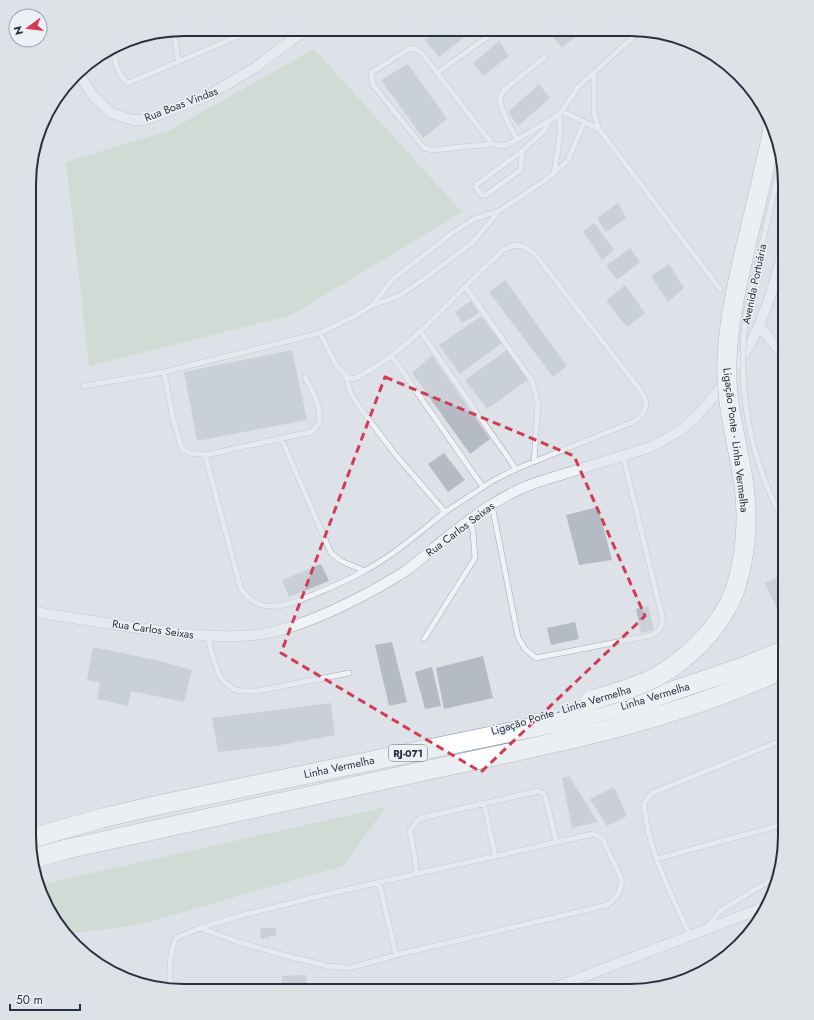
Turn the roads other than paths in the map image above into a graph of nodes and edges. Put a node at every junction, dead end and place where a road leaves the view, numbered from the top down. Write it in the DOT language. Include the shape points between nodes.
graph roads {
  1 [pos="175,36"];
  2 [pos="239,36"];
  3 [pos="298,36"];
  4 [pos="489,36"];
  5 [pos="635,36"];
  6 [pos="114,54"];
  7 [pos="545,57"];
  8 [pos="178,62"];
  9 [pos="437,73"];
  10 [pos="594,74"];
  11 [pos="81,78"];
  12 [pos="560,113"];
  13 [pos="550,120"];
  14 [pos="584,122"];
  15 [pos="599,129"];
  16 [pos="517,139"];
  17 [pos="771,141"];
  18 [pos="492,144"];
  19 [pos="522,151"];
  20 [pos="554,173"];
  21 [pos="778,175"];
  22 [pos="499,211"];
  23 [pos="778,272"];
  24 [pos="775,283"];
  25 [pos="778,285"];
  26 [pos="466,286"];
  27 [pos="720,289"];
  28 [pos="373,305"];
  29 [pos="759,326"];
  30 [pos="420,331"];
  31 [pos="320,333"];
  32 [pos="778,349"];
  33 [pos="391,355"];
  34 [pos="164,372"];
  35 [pos="305,376"];
  36 [pos="346,376"];
  37 [pos="84,386"];
  38 [pos="281,438"];
  39 [pos="205,455"];
  40 [pos="623,456"];
  41 [pos="534,462"];
  42 [pos="516,469"];
  43 [pos="484,487"];
  44 [pos="492,505"];
  45 [pos="778,510"];
  46 [pos="445,512"];
  47 [pos="470,520"];
  48 [pos="365,571"];
  49 [pos="36,612"];
  50 [pos="208,636"];
  51 [pos="424,639"];
  52 [pos="778,653"];
  53 [pos="778,671"];
  54 [pos="348,673"];
  55 [pos="778,742"];
  56 [pos="454,743"];
  57 [pos="484,803"];
  58 [pos="778,826"];
  59 [pos="36,837"];
  60 [pos="556,841"];
  61 [pos="495,855"];
  62 [pos="37,857"];
  63 [pos="656,859"];
  64 [pos="417,873"];
  65 [pos="771,879"];
  66 [pos="378,882"];
  67 [pos="758,909"];
  68 [pos="200,928"];
  69 [pos="707,929"];
  70 [pos="690,935"];
  71 [pos="396,955"];
  72 [pos="172,984"];
  73 [pos="564,984"];
  1 -- 8 [label="lane"];
  2 -- 8 [label="lane"];
  3 -- 11 [label="street, Rua Boas Vindas" via="256,67 208,95 142,120 111,113 94,97"];
  4 -- 9 [label="lane"];
  5 -- 10 [label="lane"];
  6 -- 8 [label="lane" via="120,76 128,82"];
  7 -- 16 [label="lane" via="504,90 501,96 502,107"];
  9 -- 18 [label="lane"];
  9 -- 18 [label="lane" via="421,52 414,48 372,72 371,77 373,85 424,148 433,150"];
  10 -- 12 [label="lane" via="579,86"];
  10 -- 15 [label="lane" via="594,114"];
  12 -- 13 [label="lane"];
  12 -- 14 [label="lane"];
  12 -- 20 [label="lane"];
  13 -- 16 [label="lane"];
  13 -- 19 [label="lane" via="545,130"];
  14 -- 15 [label="lane"];
  14 -- 20 [label="lane" via="568,160"];
  15 -- 27 [label="lane"];
  16 -- 18 [label="lane" via="503,146"];
  17 -- 56 [label="highway, Ligação Ponte - Linha Vermelha, bridge" via="734,297 729,330 727,382 746,511 741,566 734,591 724,610 700,643 682,660 648,681"];
  19 -- 19 [label="lane" via="476,185 482,195 486,195 519,171"];
  20 -- 22 [label="lane"];
  21 -- 45 [label="lane, Avenida Portuária, bridge" via="746,314 743,372 746,412 756,457"];
  22 -- 28 [label="lane" via="473,242 428,276 399,296"];
  22 -- 28 [label="lane" via="474,219 452,233 393,279"];
  23 -- 24 [label="street, Rua Carlos Seixas"];
  24 -- 25 [label="street"];
  24 -- 29 [label="street, Rua Carlos Seixas"];
  26 -- 30 [label="lane"];
  26 -- 41 [label="lane" via="532,381 538,404"];
  26 -- 41 [label="lane" via="507,248 519,245 528,248 644,396 645,412 633,422"];
  28 -- 31 [label="lane"];
  29 -- 32 [label="street"];
  29 -- 40 [label="street, Rua Carlos Seixas" via="740,360 694,419 665,440"];
  30 -- 33 [label="lane"];
  30 -- 42 [label="lane"];
  31 -- 34 [label="lane"];
  31 -- 36 [label="lane" via="336,365"];
  33 -- 36 [label="lane" via="365,374 354,379"];
  33 -- 43 [label="lane"];
  34 -- 37 [label="lane"];
  34 -- 39 [label="lane" via="182,449 189,453"];
  35 -- 38 [label="lane" via="320,412 319,424 311,432"];
  36 -- 46 [label="lane" via="350,392 360,408"];
  38 -- 39 [label="lane"];
  38 -- 48 [label="lane" via="331,552 341,561"];
  39 -- 48 [label="lane" via="241,589 248,599 260,605 291,604"];
  40 -- 44 [label="street, Rua Carlos Seixas" via="524,486"];
  40 -- 44 [label="lane" via="663,620 660,629 653,635 536,658 525,649 518,637"];
  41 -- 42 [label="lane"];
  42 -- 43 [label="lane"];
  43 -- 46 [label="lane"];
  44 -- 47 [label="street, Rua Carlos Seixas"];
  46 -- 48 [label="lane" via="416,536"];
  47 -- 50 [label="street, Rua Carlos Seixas" via="402,573 325,614 306,622 255,635"];
  47 -- 51 [label="lane" via="475,558"];
  49 -- 50 [label="street, Rua Carlos Seixas"];
  50 -- 54 [label="lane" via="219,674 223,681 235,690 258,691"];
  52 -- 56 [label="highway, Linha Vermelha / RJ-071" via="643,701 564,721"];
  53 -- 62 [label="highway, Linha Vermelha / RJ-071" via="727,692 641,721 564,741"];
  55 -- 63 [label="lane" via="652,793 644,803 645,818"];
  56 -- 59 [label="highway, Linha Vermelha / RJ-071" via="163,804"];
  57 -- 60 [label="lane" via="539,791 545,795"];
  57 -- 61 [label="lane"];
  57 -- 64 [label="lane" via="422,818 416,822 410,830"];
  58 -- 63 [label="lane"];
  60 -- 61 [label="lane"];
  60 -- 71 [label="lane" via="593,834 603,840 621,878 620,890 613,901 607,905"];
  61 -- 64 [label="lane"];
  63 -- 70 [label="lane"];
  64 -- 66 [label="lane"];
  65 -- 69 [label="lane" via="720,911"];
  66 -- 68 [label="lane"];
  66 -- 71 [label="lane"];
  67 -- 69 [label="street"];
  68 -- 71 [label="lane" via="239,942 328,966 352,967"];
  68 -- 72 [label="lane" via="176,938 172,946"];
  69 -- 70 [label="street"];
  70 -- 73 [label="street"];
}
